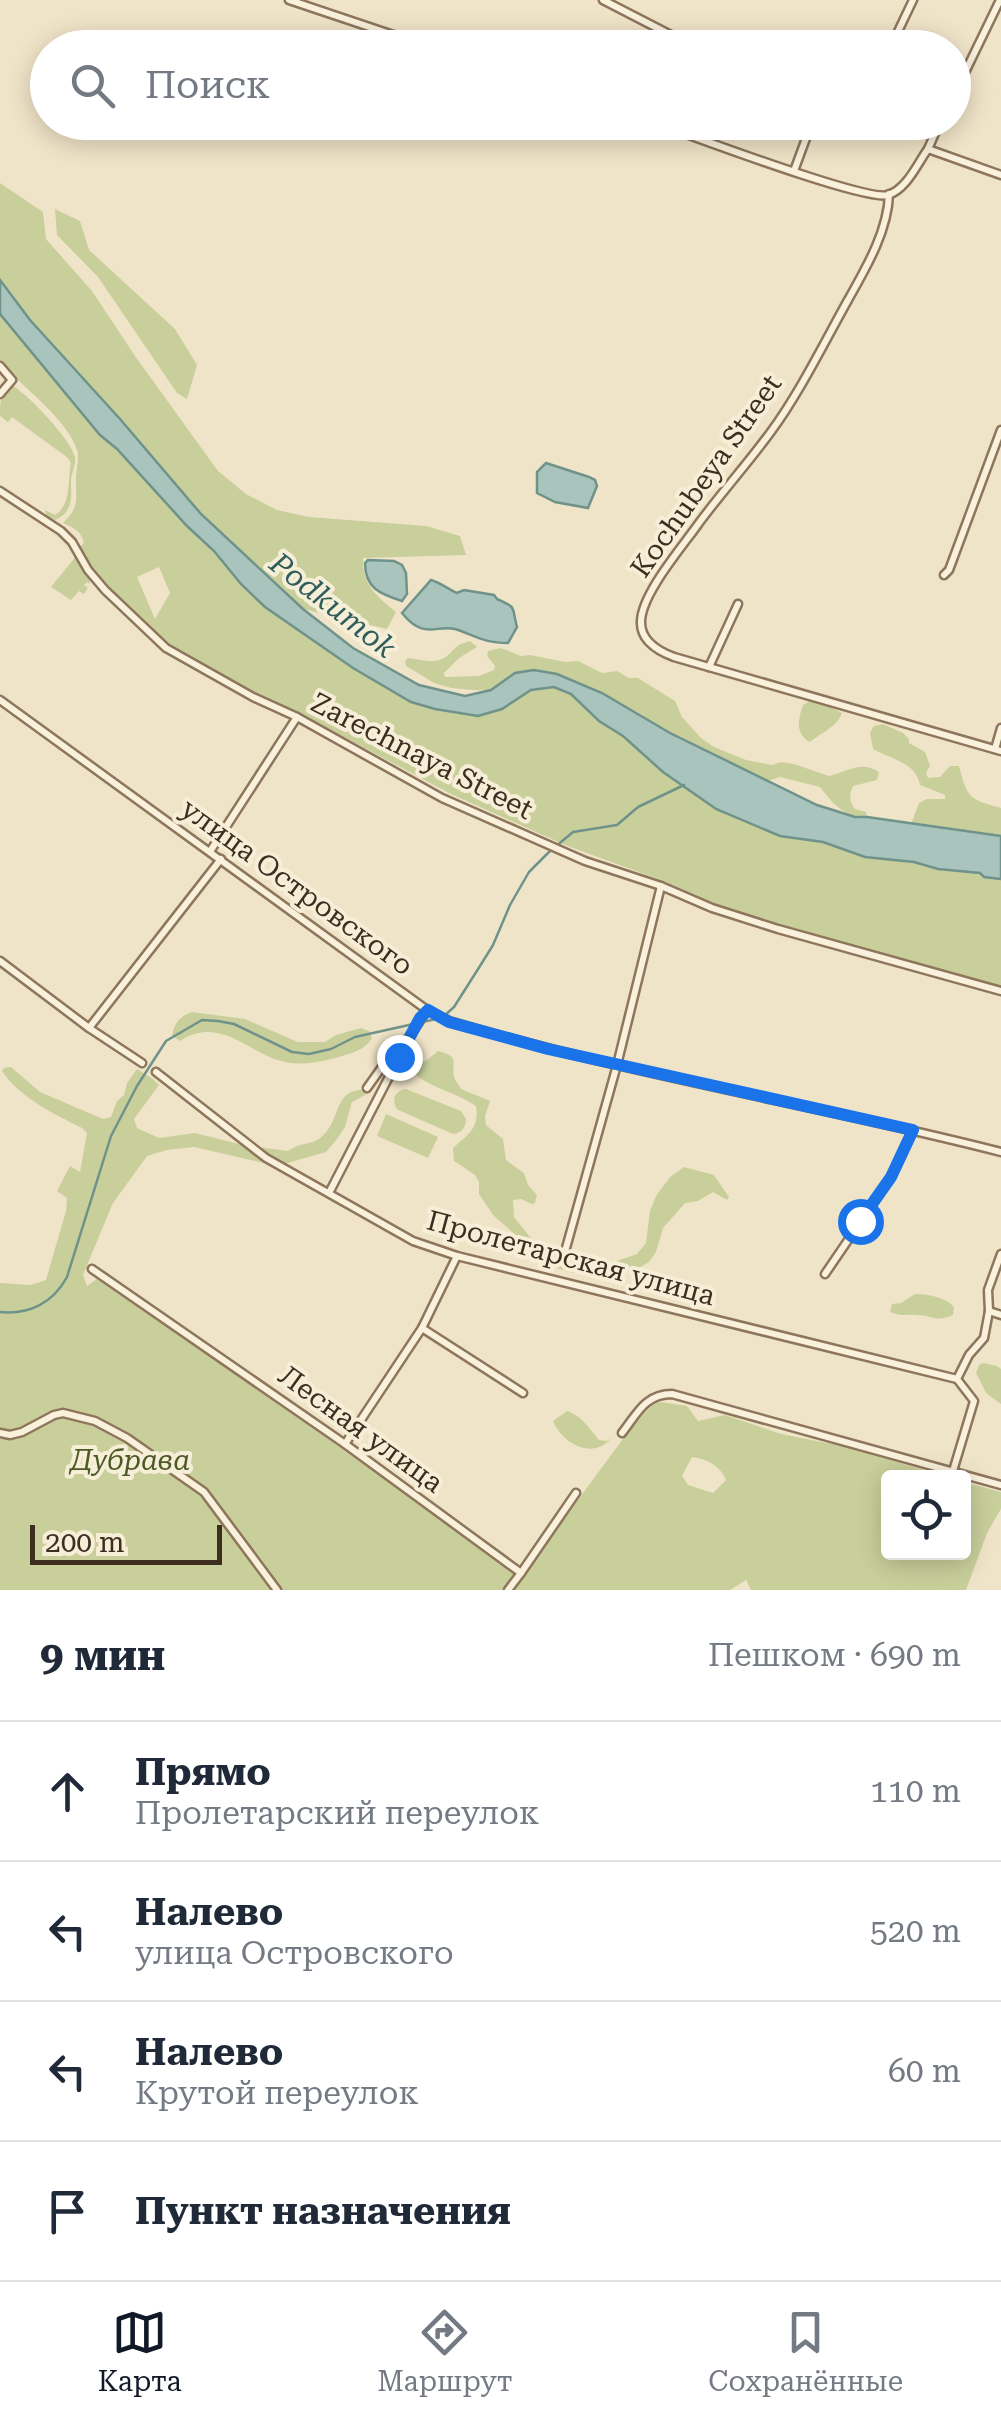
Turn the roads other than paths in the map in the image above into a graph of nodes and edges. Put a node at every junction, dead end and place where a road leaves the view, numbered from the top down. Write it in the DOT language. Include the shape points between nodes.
graph roads {
  1 [pos="289,0"];
  2 [pos="603,0"];
  3 [pos="913,0"];
  4 [pos="1000,0"];
  5 [pos="378,30"];
  6 [pos="661,30"];
  7 [pos="899,30"];
  8 [pos="971,59"];
  9 [pos="704,140"];
  10 [pos="805,140"];
  11 [pos="932,140"];
  12 [pos="928,149"];
  13 [pos="794,171"];
  14 [pos="1001,175"];
  15 [pos="889,194"];
  16 [pos="0,366"];
  17 [pos="0,394"];
  18 [pos="1001,430"];
  19 [pos="0,492"];
  20 [pos="944,575"];
  21 [pos="738,604"];
  22 [pos="708,667"];
  23 [pos="0,700"];
  24 [pos="297,717"];
  25 [pos="1001,728"];
  26 [pos="998,750"];
  27 [pos="211,851"];
  28 [pos="221,859"];
  29 [pos="660,886"];
  30 [pos="0,961"];
  31 [pos="1001,991"];
  32 [pos="430,1012"];
  33 [pos="88,1028"];
  34 [pos="410,1036"];
  35 [pos="142,1063"];
  36 [pos="617,1065"];
  37 [pos="156,1072"];
  38 [pos="367,1088"];
  39 [pos="913,1130"];
  40 [pos="1001,1152"];
  41 [pos="328,1193"];
  42 [pos="566,1248"];
  43 [pos="1001,1254"];
  44 [pos="457,1256"];
  45 [pos="92,1269"];
  46 [pos="825,1274"];
  47 [pos="990,1311"];
  48 [pos="1001,1314"];
  49 [pos="422,1328"];
  50 [pos="957,1379"];
  51 [pos="523,1393"];
  52 [pos="0,1433"];
  53 [pos="622,1433"];
  54 [pos="345,1444"];
  55 [pos="949,1470"];
  56 [pos="953,1470"];
  57 [pos="971,1476"];
  58 [pos="1001,1485"];
  59 [pos="576,1493"];
  60 [pos="520,1573"];
  61 [pos="277,1590"];
  62 [pos="508,1590"];
  1 -- 5 [label="street"];
  2 -- 6 [label="street"];
  3 -- 7 [label="street"];
  4 -- 8 [label="street"];
  9 -- 13 [label="street"];
  10 -- 13 [label="street"];
  11 -- 12 [label="street"];
  12 -- 14 [label="street"];
  12 -- 15 [label="street"];
  13 -- 15 [label="street"];
  15 -- 22 [label="street, Kochubeya Street" via="888,215 869,260 772,431 646,601 640,624 645,638 662,653"];
  16 -- 17 [label="street" via="12,380"];
  18 -- 20 [label="street"];
  19 -- 24 [label="street, Zarechnaya Street" via="61,530 105,590 166,648"];
  21 -- 22 [label="street"];
  22 -- 26 [label="street"];
  23 -- 27 [label="street, улица Островского"];
  24 -- 27 [label="street"];
  24 -- 29 [label="street, Zarechnaya Street" via="442,798 585,862"];
  25 -- 26 [label="street"];
  27 -- 28 [label="street, улица Островского"];
  28 -- 32 [label="street, улица Островского"];
  28 -- 33 [label="street"];
  29 -- 31 [label="street, Zarechnaya Street" via="746,919"];
  29 -- 36 [label="street"];
  30 -- 33 [label="street"];
  32 -- 34 [label="street"];
  32 -- 36 [label="street, улица Островского"];
  33 -- 35 [label="street"];
  34 -- 38 [label="street"];
  34 -- 41 [label="street"];
  36 -- 39 [label="street, улица Островского"];
  36 -- 42 [label="street"];
  37 -- 41 [label="street, Пролетарская улица" via="266,1158"];
  39 -- 40 [label="street, улица Островского"];
  39 -- 46 [label="street" via="891,1177"];
  41 -- 44 [label="street, Пролетарская улица" via="412,1241"];
  43 -- 47 [label="street" via="988,1290"];
  44 -- 49 [label="street"];
  44 -- 50 [label="street, Пролетарская улица"];
  45 -- 54 [label="street, Лесная улица"];
  47 -- 48 [label="street"];
  47 -- 50 [label="street" via="984,1338"];
  49 -- 51 [label="street"];
  49 -- 54 [label="street"];
  50 -- 56 [label="street" via="974,1401"];
  52 -- 61 [label="street" via="22,1432 63,1413 127,1438 204,1492"];
  53 -- 55 [label="street" via="650,1398 672,1394"];
  54 -- 60 [label="street, Лесная улица"];
  57 -- 58 [label="street"];
  59 -- 60 [label="street"];
  60 -- 62 [label="street"];
}
